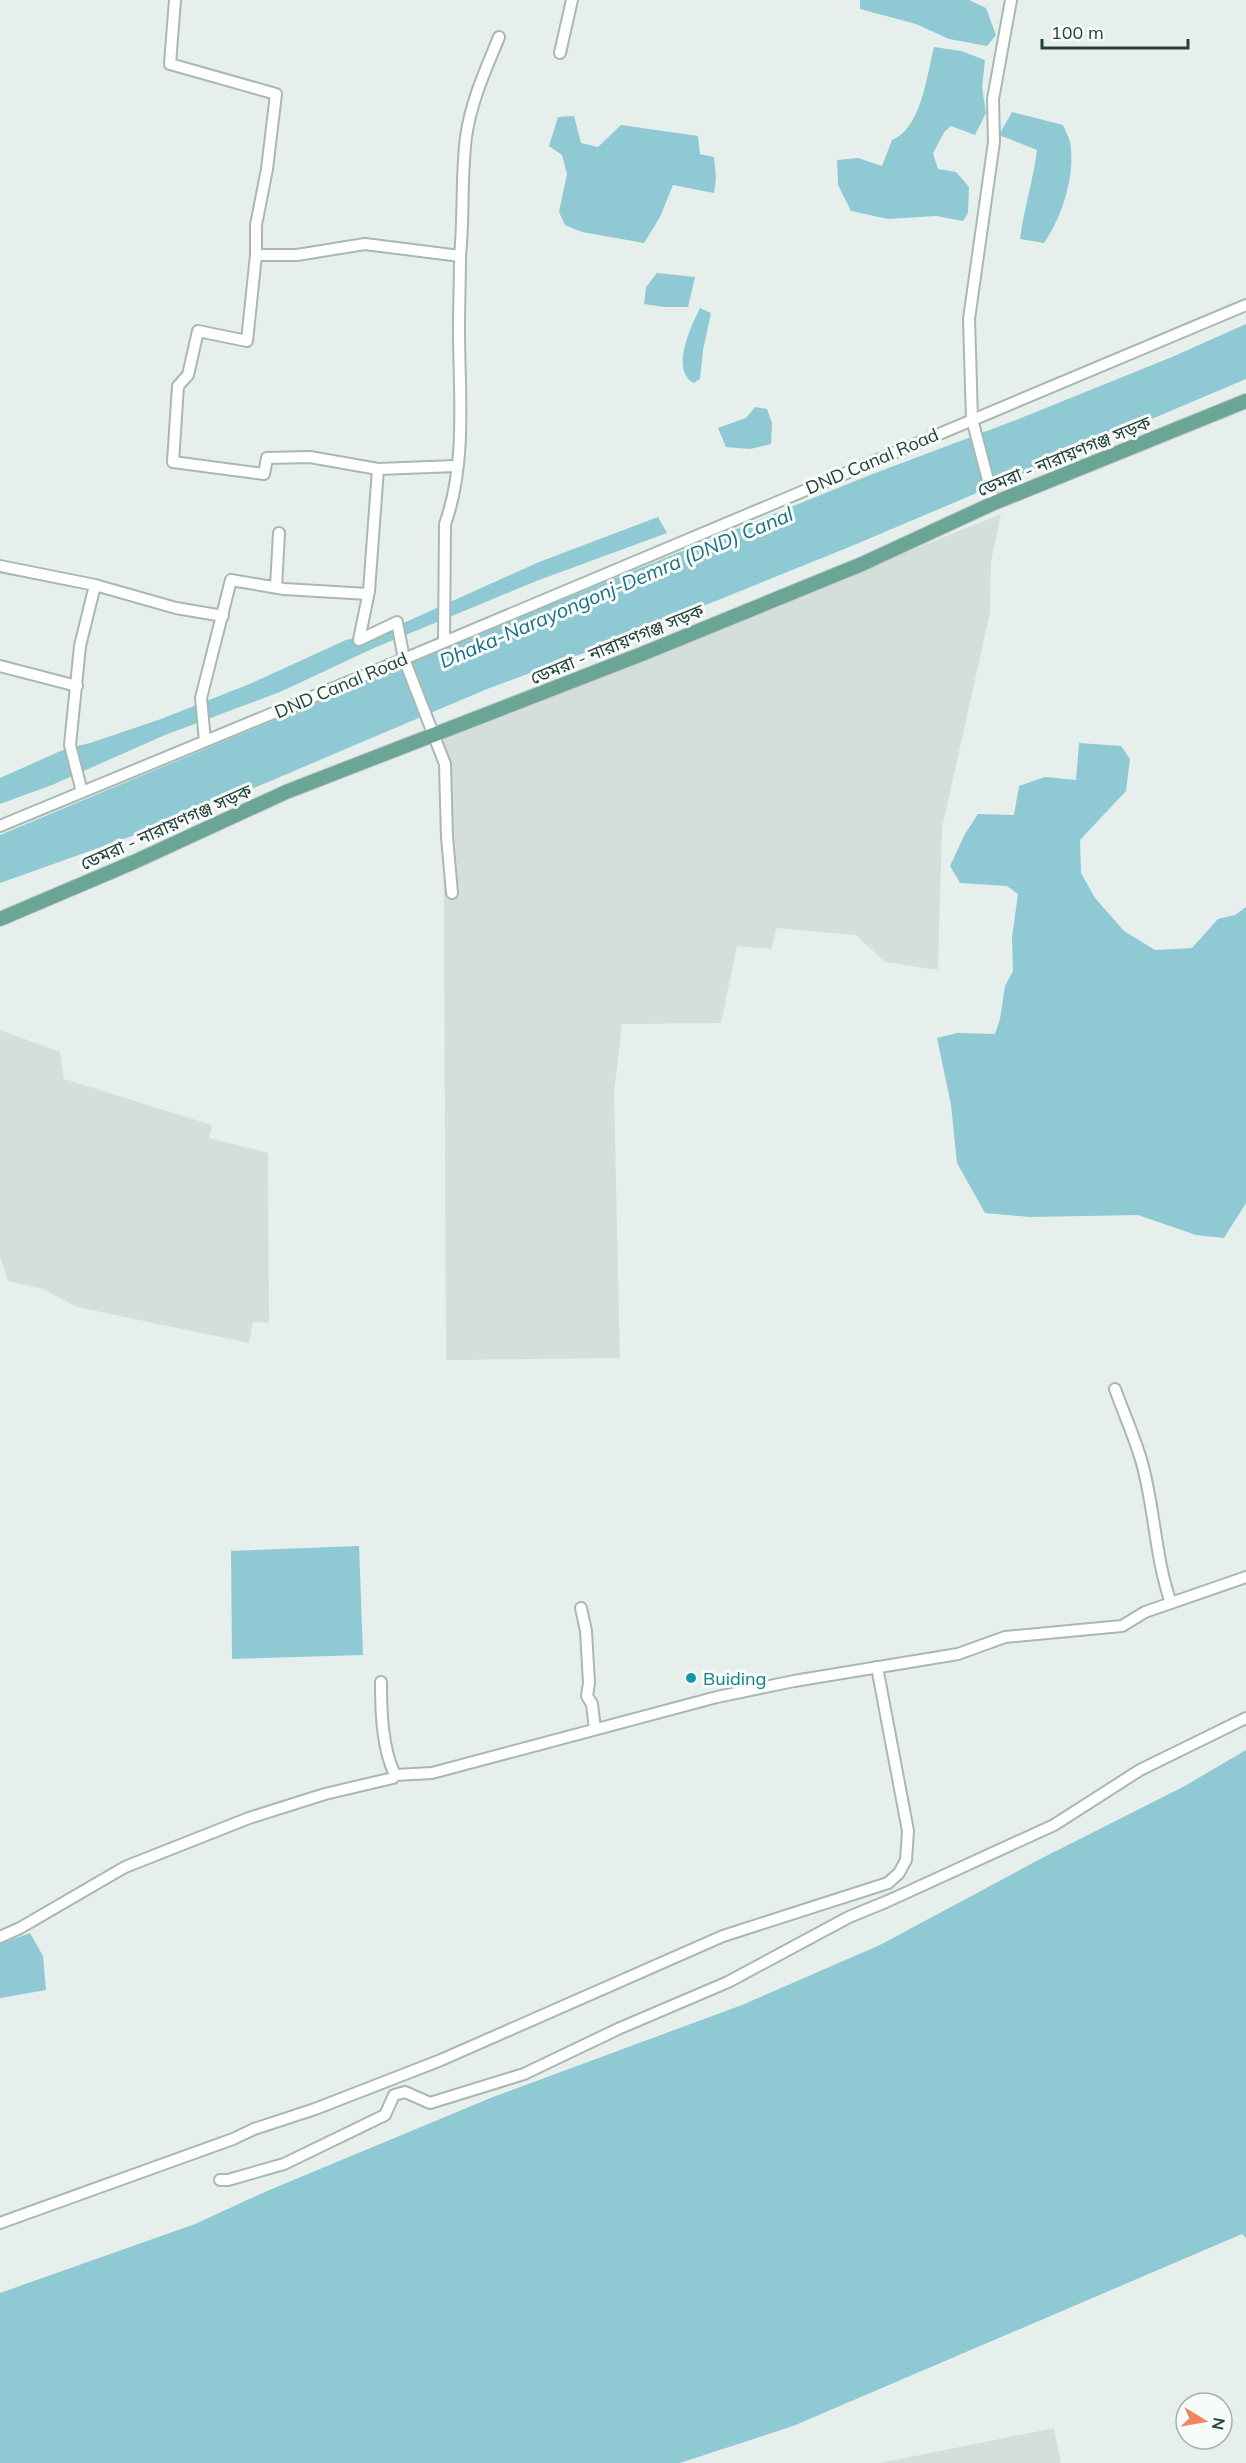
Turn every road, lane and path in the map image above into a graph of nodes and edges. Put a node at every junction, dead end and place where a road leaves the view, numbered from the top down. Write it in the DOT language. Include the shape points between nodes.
graph roads {
  1 [pos="175,0"];
  2 [pos="572,0"];
  3 [pos="1011,0"];
  4 [pos="499,37"];
  5 [pos="560,53"];
  6 [pos="256,255"];
  7 [pos="460,256"];
  8 [pos="1246,305"];
  9 [pos="1246,401"];
  10 [pos="972,420"];
  11 [pos="456,466"];
  12 [pos="378,469"];
  13 [pos="994,503"];
  14 [pos="279,533"];
  15 [pos="0,566"];
  16 [pos="95,585"];
  17 [pos="276,587"];
  18 [pos="368,594"];
  19 [pos="223,616"];
  20 [pos="444,641"];
  21 [pos="404,659"];
  22 [pos="0,666"];
  23 [pos="77,687"];
  24 [pos="432,735"];
  25 [pos="205,741"];
  26 [pos="82,792"];
  27 [pos="0,826"];
  28 [pos="452,893"];
  29 [pos="0,919"];
  30 [pos="1115,1389"];
  31 [pos="1246,1577"];
  32 [pos="1171,1603"];
  33 [pos="581,1608"];
  34 [pos="877,1667"];
  35 [pos="381,1682"];
  36 [pos="1246,1718"];
  37 [pos="595,1729"];
  38 [pos="395,1775"];
  39 [pos="0,1937"];
  40 [pos="220,2180"];
  41 [pos="0,2223"];
  1 -- 6 [label="street" via="171,64 276,94 256,225"];
  2 -- 5 [label="street"];
  3 -- 10 [label="street" via="993,99 994,142 969,319"];
  4 -- 7 [label="street" via="476,92 466,135"];
  6 -- 7 [label="street" via="297,255 365,244"];
  6 -- 12 [label="street" via="247,341 198,331 188,375 178,386 173,462 264,474 267,458 310,457"];
  7 -- 11 [label="street" via="462,401"];
  8 -- 10 [label="street, DND Canal Road"];
  9 -- 13 [label="main road, ডেমরা - নারায়ণগঞ্জ সড়ক"];
  10 -- 13 [label="street"];
  10 -- 20 [label="street, DND Canal Road"];
  11 -- 12 [label="street"];
  11 -- 20 [label="street" via="445,524"];
  12 -- 18 [label="street"];
  13 -- 24 [label="main road, ডেমরা - নারায়ণগঞ্জ সড়ক" via="862,564"];
  14 -- 17 [label="street"];
  15 -- 16 [label="street"];
  16 -- 19 [label="street" via="176,608"];
  16 -- 23 [label="street" via="80,646"];
  17 -- 18 [label="street"];
  17 -- 19 [label="street" via="231,580"];
  18 -- 21 [label="street" via="359,640 397,622"];
  19 -- 25 [label="street" via="201,698"];
  20 -- 21 [label="street, DND Canal Road"];
  21 -- 24 [label="street"];
  21 -- 25 [label="street, DND Canal Road"];
  22 -- 23 [label="street"];
  23 -- 26 [label="street" via="70,745"];
  24 -- 28 [label="street" via="445,764"];
  24 -- 29 [label="main road, ডেমরা - নারায়ণগঞ্জ সড়ক" via="286,792"];
  25 -- 26 [label="street, DND Canal Road"];
  26 -- 27 [label="street, DND Canal Road"];
  30 -- 32 [label="street" via="1142,1462 1161,1576"];
  31 -- 32 [label="street"];
  32 -- 34 [label="street" via="1122,1626 1005,1637 958,1654"];
  33 -- 37 [label="street" via="586,1630 587,1696"];
  34 -- 37 [label="street" via="717,1697"];
  34 -- 41 [label="street" via="908,1831 906,1860 888,1882 723,1936 441,2060"];
  35 -- 38 [label="street" via="385,1734"];
  36 -- 40 [label="street" via="1140,1770 1054,1825 849,1917 728,1982 524,2074 429,2103 405,2092 394,2095 385,2115 284,2163"];
  37 -- 38 [label="street" via="432,1773"];
  38 -- 39 [label="street" via="249,1818 135,1863"];
}
